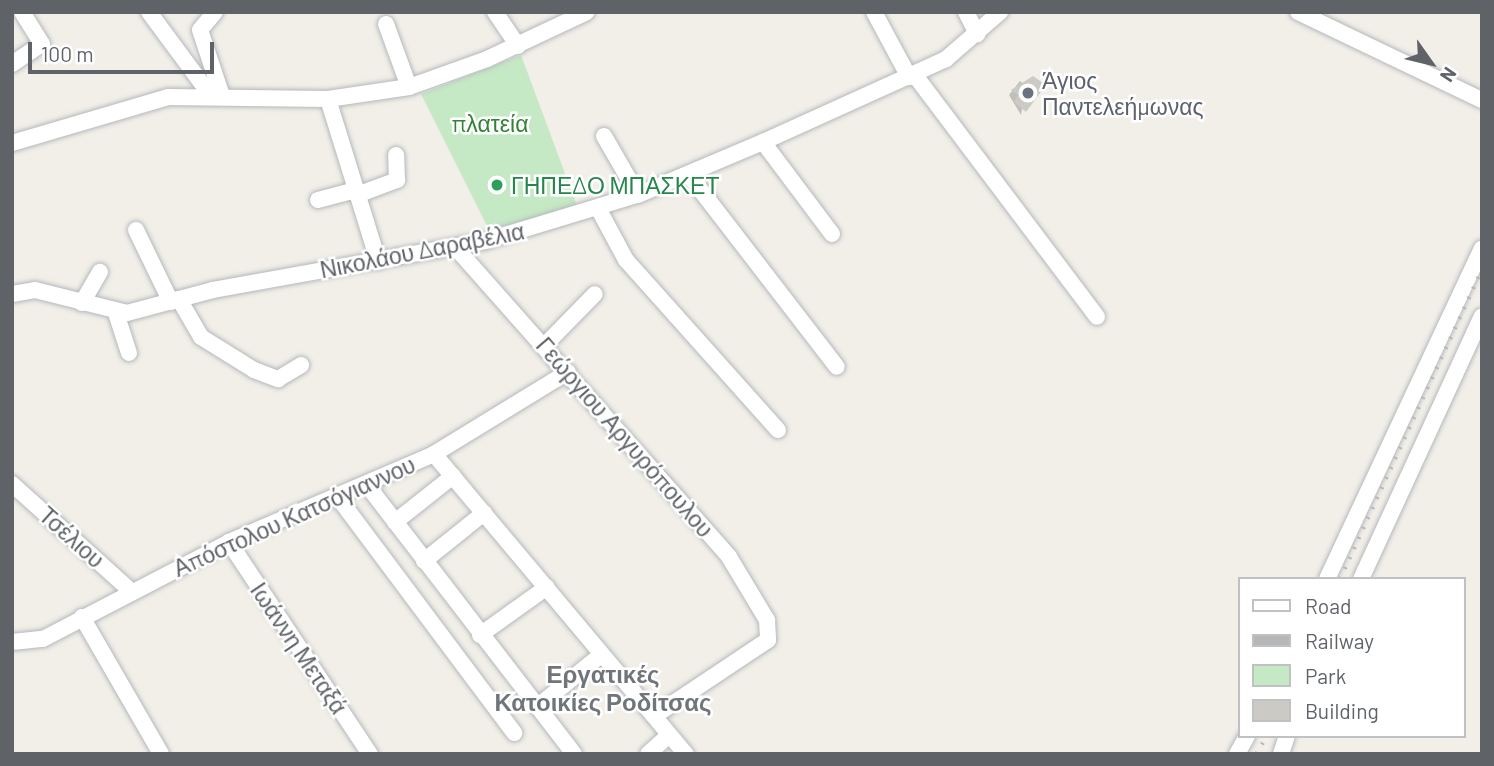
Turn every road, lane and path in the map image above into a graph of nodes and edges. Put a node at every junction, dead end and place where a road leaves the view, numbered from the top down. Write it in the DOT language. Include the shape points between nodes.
graph roads {
  1 [pos="22,12"];
  2 [pos="149,12"];
  3 [pos="215,12"];
  4 [pos="495,12"];
  5 [pos="587,12"];
  6 [pos="874,12"];
  7 [pos="966,12"];
  8 [pos="1000,12"];
  9 [pos="1298,12"];
  10 [pos="386,24"];
  11 [pos="977,34"];
  12 [pos="517,46"];
  13 [pos="12,64"];
  14 [pos="911,75"];
  15 [pos="409,87"];
  16 [pos="215,93"];
  17 [pos="328,99"];
  18 [pos="1482,100"];
  19 [pos="604,136"];
  20 [pos="763,142"];
  21 [pos="12,143"];
  22 [pos="396,155"];
  23 [pos="689,175"];
  24 [pos="357,193"];
  25 [pos="638,195"];
  26 [pos="318,200"];
  27 [pos="598,208"];
  28 [pos="136,230"];
  29 [pos="832,234"];
  30 [pos="456,248"];
  31 [pos="1482,248"];
  32 [pos="378,261"];
  33 [pos="100,272"];
  34 [pos="12,294"];
  35 [pos="595,294"];
  36 [pos="175,301"];
  37 [pos="82,303"];
  38 [pos="116,313"];
  39 [pos="1097,317"];
  40 [pos="1482,317"];
  41 [pos="545,345"];
  42 [pos="129,353"];
  43 [pos="301,365"];
  44 [pos="837,367"];
  45 [pos="568,372"];
  46 [pos="778,430"];
  47 [pos="434,454"];
  48 [pos="453,475"];
  49 [pos="12,484"];
  50 [pos="367,485"];
  51 [pos="337,496"];
  52 [pos="484,513"];
  53 [pos="395,522"];
  54 [pos="229,542"];
  55 [pos="424,561"];
  56 [pos="1328,577"];
  57 [pos="1362,577"];
  58 [pos="547,587"];
  59 [pos="131,590"];
  60 [pos="82,617"];
  61 [pos="480,635"];
  62 [pos="12,642"];
  63 [pos="601,654"];
  64 [pos="537,707"];
  65 [pos="654,716"];
  66 [pos="514,733"];
  67 [pos="670,735"];
  68 [pos="1246,738"];
  69 [pos="161,754"];
  70 [pos="370,754"];
  71 [pos="574,754"];
  72 [pos="648,754"];
  73 [pos="686,754"];
  74 [pos="1237,754"];
  1 -- 13 [label="street" via="42,44"];
  2 -- 16 [label="street"];
  3 -- 16 [label="street" via="200,30"];
  4 -- 12 [label="street"];
  5 -- 12 [label="street"];
  6 -- 14 [label="street"];
  7 -- 11 [label="street"];
  8 -- 11 [label="street, Νικολάου Δαραβέλια"];
  9 -- 18 [label="street"];
  10 -- 15 [label="street"];
  11 -- 14 [label="street, Νικολάου Δαραβέλια"];
  12 -- 15 [label="street"];
  14 -- 20 [label="street, Νικολάου Δαραβέλια"];
  14 -- 39 [label="street"];
  15 -- 17 [label="street"];
  16 -- 17 [label="street"];
  16 -- 21 [label="street" via="138,103"];
  17 -- 24 [label="street"];
  19 -- 25 [label="street"];
  20 -- 23 [label="street, Νικολάου Δαραβέλια"];
  20 -- 29 [label="street"];
  22 -- 24 [label="street" via="397,180"];
  23 -- 25 [label="street, Νικολάου Δαραβέλια"];
  23 -- 44 [label="street"];
  24 -- 26 [label="street"];
  24 -- 32 [label="street"];
  25 -- 27 [label="street, Νικολάου Δαραβέλια"];
  27 -- 30 [label="street, Νικολάου Δαραβέλια"];
  27 -- 46 [label="street" via="626,260"];
  28 -- 36 [label="street"];
  30 -- 32 [label="street, Νικολάου Δαραβέλια"];
  30 -- 41 [label="street, Γεώργιου Αργυρόπουλου"];
  31 -- 56 [label="street"];
  32 -- 36 [label="street, Νικολάου Δαραβέλια"];
  33 -- 37 [label="street"];
  34 -- 37 [label="street, Νικολάου Δαραβέλια" via="35,290"];
  35 -- 41 [label="street"];
  36 -- 38 [label="street, Νικολάου Δαραβέλια"];
  36 -- 43 [label="street" via="201,337 223,345 254,370 278,379"];
  37 -- 38 [label="street, Νικολάου Δαραβέλια"];
  38 -- 42 [label="street"];
  40 -- 57 [label="street"];
  41 -- 45 [label="street, Γεώργιου Αργυρόπουλου"];
  45 -- 47 [label="street, Απόστολου Κατσόγιαννου"];
  45 -- 65 [label="street, Γεώργιου Αργυρόπουλου" via="729,557 767,620 768,640"];
  47 -- 48 [label="street"];
  47 -- 50 [label="street, Απόστολου Κατσόγιαννου"];
  48 -- 52 [label="street"];
  48 -- 53 [label="street"];
  49 -- 59 [label="street, Τσέλιου"];
  50 -- 51 [label="street, Απόστολου Κατσόγιαννου"];
  50 -- 53 [label="street"];
  51 -- 54 [label="street, Απόστολου Κατσόγιαννου"];
  51 -- 66 [label="street"];
  52 -- 55 [label="street"];
  52 -- 58 [label="street"];
  53 -- 55 [label="street"];
  54 -- 59 [label="street, Απόστολου Κατσόγιαννου"];
  54 -- 70 [label="street, Ιωάννη Μεταξά"];
  55 -- 61 [label="street"];
  58 -- 61 [label="street"];
  58 -- 63 [label="street"];
  59 -- 60 [label="street, Απόστολου Κατσόγιαννου"];
  60 -- 62 [label="street, Απόστολου Κατσόγιαννου" via="43,639"];
  60 -- 69 [label="street"];
  61 -- 64 [label="street"];
  63 -- 64 [label="street"];
  63 -- 65 [label="street"];
  64 -- 71 [label="street"];
  65 -- 67 [label="street"];
  67 -- 72 [label="street"];
  67 -- 73 [label="street"];
  68 -- 74 [label="street"];
}
